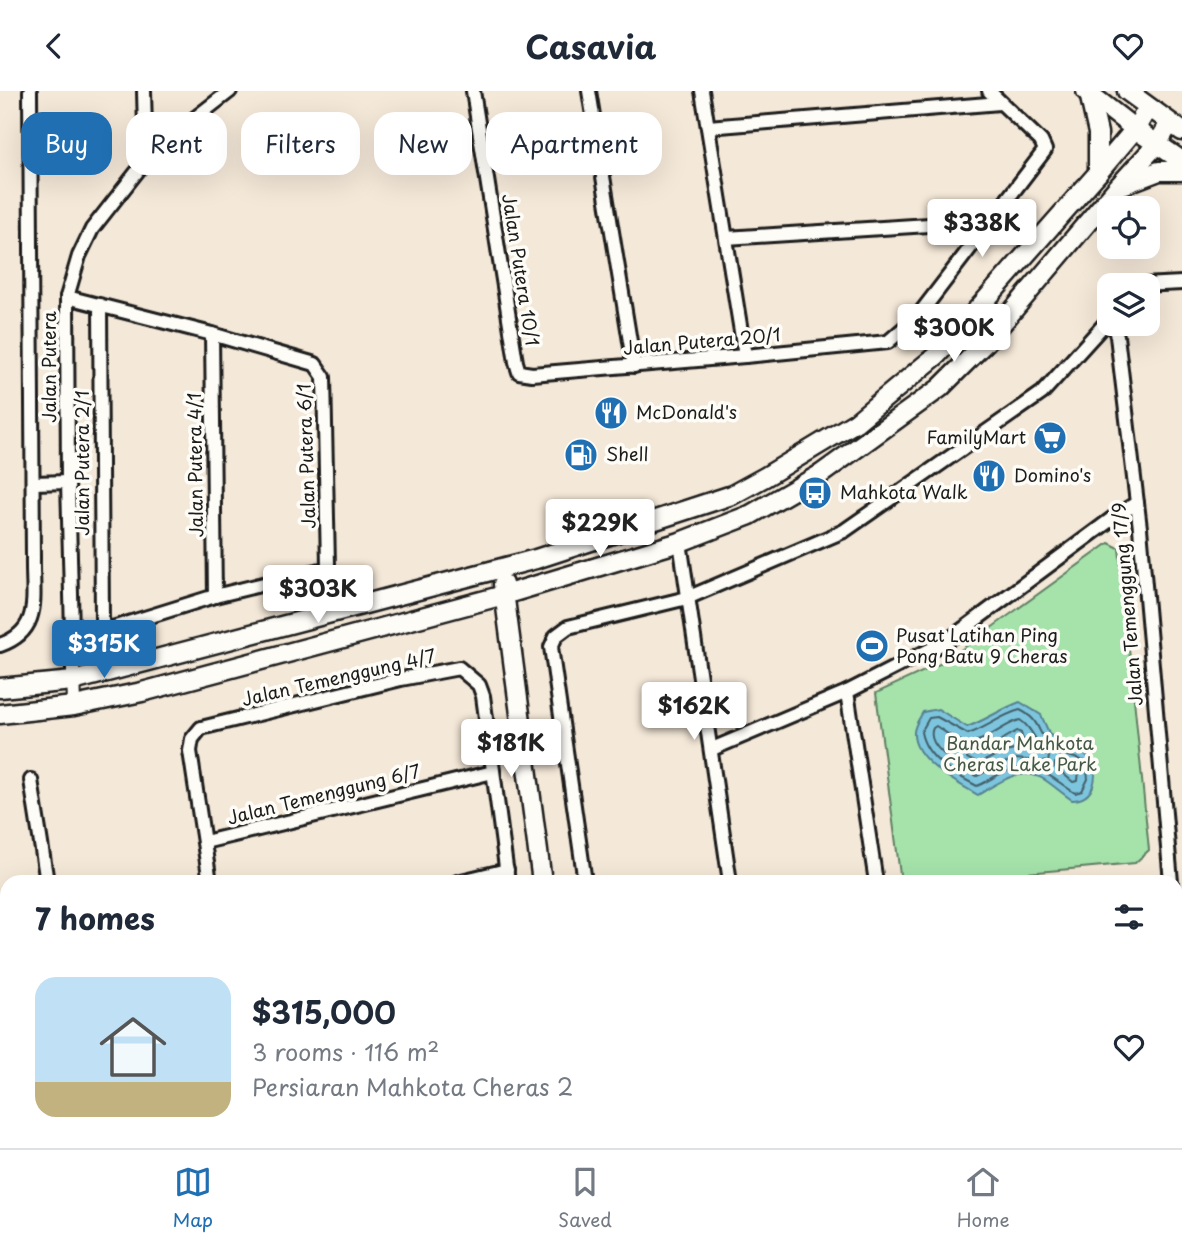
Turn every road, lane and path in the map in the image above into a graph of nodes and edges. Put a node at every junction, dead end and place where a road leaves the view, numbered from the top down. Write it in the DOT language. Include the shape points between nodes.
graph roads {
  1 [pos="30,91"];
  2 [pos="144,91"];
  3 [pos="230,91"];
  4 [pos="473,91"];
  5 [pos="589,91"];
  6 [pos="702,91"];
  7 [pos="989,91"];
  8 [pos="1127,91"];
  9 [pos="1088,92"];
  10 [pos="1000,103"];
  11 [pos="1148,108"];
  12 [pos="145,112"];
  13 [pos="203,112"];
  14 [pos="708,127"];
  15 [pos="1176,127"];
  16 [pos="1135,129"];
  17 [pos="1157,144"];
  18 [pos="1182,161"];
  19 [pos="1182,171"];
  20 [pos="1098,173"];
  21 [pos="134,175"];
  22 [pos="1116,189"];
  23 [pos="991,221"];
  24 [pos="726,238"];
  25 [pos="1182,283"];
  26 [pos="1160,284"];
  27 [pos="67,297"];
  28 [pos="100,305"];
  29 [pos="1097,332"];
  30 [pos="212,334"];
  31 [pos="1116,336"];
  32 [pos="746,356"];
  33 [pos="634,366"];
  34 [pos="519,372"];
  35 [pos="68,482"];
  36 [pos="33,483"];
  37 [pos="1137,503"];
  38 [pos="680,542"];
  39 [pos="501,569"];
  40 [pos="504,595"];
  41 [pos="215,596"];
  42 [pos="687,598"];
  43 [pos="102,622"];
  44 [pos="0,645"];
  45 [pos="73,681"];
  46 [pos="0,688"];
  47 [pos="848,692"];
  48 [pos="74,706"];
  49 [pos="0,714"];
  50 [pos="712,749"];
  51 [pos="494,772"];
  52 [pos="31,780"];
  53 [pos="205,842"];
  54 [pos="46,875"];
  55 [pos="209,875"];
  56 [pos="508,875"];
  57 [pos="541,875"];
  58 [pos="584,875"];
  59 [pos="729,875"];
  60 [pos="875,875"];
  61 [pos="1169,875"];
  1 -- 36 [label="street"];
  2 -- 12 [label="street"];
  3 -- 13 [label="street, Jalan Putera"];
  4 -- 34 [label="street, Jalan Putera 10/1"];
  5 -- 33 [label="street"];
  6 -- 14 [label="street"];
  7 -- 10 [label="street"];
  8 -- 11 [label="street"];
  9 -- 16 [label="street"];
  9 -- 20 [label="street" via="1098,133"];
  10 -- 14 [label="street"];
  10 -- 23 [label="street" via="1045,150"];
  11 -- 15 [label="street"];
  11 -- 16 [label="street"];
  14 -- 24 [label="street"];
  15 -- 17 [label="street"];
  16 -- 17 [label="street"];
  16 -- 20 [label="street"];
  17 -- 18 [label="street"];
  17 -- 22 [label="street"];
  19 -- 22 [label="street" via="1151,173"];
  20 -- 39 [label="street" via="937,355 850,426 732,495"];
  21 -- 27 [label="street, Jalan Putera" via="92,229"];
  22 -- 38 [label="street" via="987,341 940,388 811,480 750,515"];
  23 -- 24 [label="street"];
  23 -- 32 [label="street, Jalan Putera 20/1" via="918,316 888,342"];
  24 -- 32 [label="street"];
  25 -- 26 [label="street"];
  27 -- 28 [label="street, Jalan Putera 6/1"];
  27 -- 35 [label="street, Jalan Putera"];
  28 -- 30 [label="street, Jalan Putera 6/1"];
  28 -- 43 [label="street, Jalan Putera 2/1"];
  29 -- 42 [label="street" via="1042,393 844,531"];
  30 -- 41 [label="street, Jalan Putera 4/1"];
  30 -- 41 [label="street, Jalan Putera 6/1" via="306,360 324,377 328,565"];
  31 -- 37 [label="street, Jalan Temenggung 17/9"];
  32 -- 33 [label="street, Jalan Putera 20/1"];
  33 -- 34 [label="street, Jalan Putera 20/1"];
  35 -- 36 [label="street"];
  35 -- 45 [label="street, Jalan Putera"];
  36 -- 44 [label="street" via="30,624"];
  37 -- 47 [label="street" via="947,641"];
  37 -- 61 [label="street, Jalan Temenggung 17/9"];
  38 -- 40 [label="street"];
  38 -- 42 [label="street"];
  39 -- 40 [label="street"];
  39 -- 45 [label="street"];
  40 -- 48 [label="street"];
  40 -- 57 [label="street"];
  41 -- 43 [label="street, Jalan Putera 6/1" via="109,629"];
  42 -- 50 [label="street"];
  42 -- 58 [label="street" via="568,627 551,647"];
  45 -- 46 [label="street"];
  45 -- 48 [label="street, Jalan Putera"];
  47 -- 50 [label="street"];
  47 -- 60 [label="street"];
  48 -- 49 [label="street"];
  50 -- 59 [label="street"];
  51 -- 53 [label="street, Jalan Temenggung 6/7"];
  51 -- 53 [label="street, Jalan Temenggung 4/7" via="479,685 459,668 401,679 201,728 190,751"];
  51 -- 56 [label="street"];
  52 -- 54 [label="street"];
  53 -- 55 [label="street"];
}
